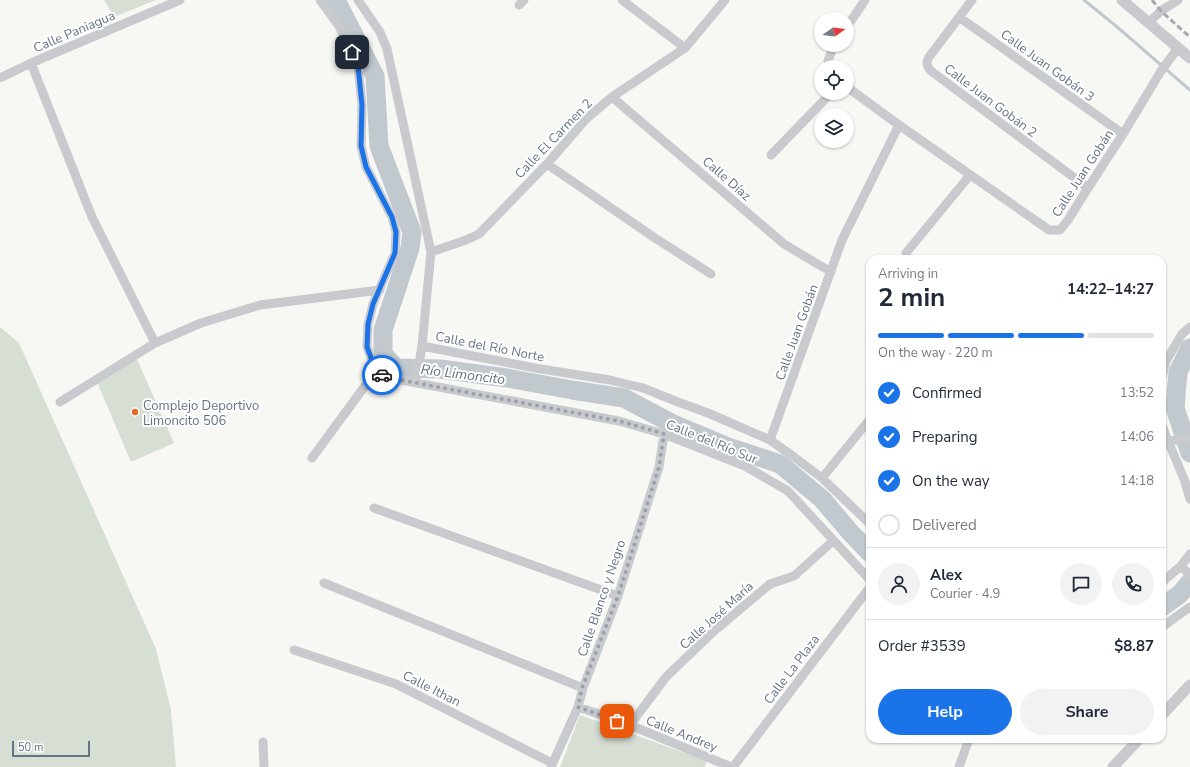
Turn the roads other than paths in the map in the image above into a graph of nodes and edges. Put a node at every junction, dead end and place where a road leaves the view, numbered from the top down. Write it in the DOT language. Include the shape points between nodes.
graph roads {
  1 [pos="180,0"];
  2 [pos="320,0"];
  3 [pos="358,0"];
  4 [pos="622,0"];
  5 [pos="865,0"];
  6 [pos="972,0"];
  7 [pos="1122,0"];
  8 [pos="1178,0"];
  9 [pos="721,1"];
  10 [pos="854,16"];
  11 [pos="958,17"];
  12 [pos="1149,22"];
  13 [pos="685,48"];
  14 [pos="1178,48"];
  15 [pos="1190,58"];
  16 [pos="31,63"];
  17 [pos="0,78"];
  18 [pos="854,92"];
  19 [pos="612,97"];
  20 [pos="824,100"];
  21 [pos="899,125"];
  22 [pos="1123,134"];
  23 [pos="771,155"];
  24 [pos="547,164"];
  25 [pos="970,175"];
  26 [pos="1088,188"];
  27 [pos="431,252"];
  28 [pos="906,253"];
  29 [pos="831,272"];
  30 [pos="711,274"];
  31 [pos="380,290"];
  32 [pos="1190,327"];
  33 [pos="155,343"];
  34 [pos="422,346"];
  35 [pos="1166,361"];
  36 [pos="376,371"];
  37 [pos="416,382"];
  38 [pos="60,402"];
  39 [pos="866,424"];
  40 [pos="664,434"];
  41 [pos="1190,438"];
  42 [pos="770,440"];
  43 [pos="1169,441"];
  44 [pos="312,458"];
  45 [pos="822,478"];
  46 [pos="1190,498"];
  47 [pos="374,508"];
  48 [pos="866,520"];
  49 [pos="833,541"];
  50 [pos="1190,554"];
  51 [pos="1185,570"];
  52 [pos="866,576"];
  53 [pos="1166,580"];
  54 [pos="324,583"];
  55 [pos="866,592"];
  56 [pos="618,596"];
  57 [pos="1190,606"];
  58 [pos="1166,624"];
  59 [pos="294,650"];
  60 [pos="1190,685"];
  61 [pos="582,688"];
  62 [pos="578,707"];
  63 [pos="1166,711"];
  64 [pos="630,725"];
  65 [pos="263,742"];
  66 [pos="968,743"];
  67 [pos="1135,743"];
  68 [pos="710,763"];
  69 [pos="552,765"];
  70 [pos="264,767"];
  71 [pos="732,767"];
  72 [pos="959,767"];
  73 [pos="1113,767"];
  1 -- 16 [label="street, Calle Paniagua"];
  2 -- 31 [label="street" via="339,26 358,66 362,105 361,146 366,167 392,217 396,232 395,253"];
  3 -- 27 [label="street, Calle del Río Norte" via="380,32 388,49"];
  4 -- 13 [label="street"];
  5 -- 10 [label="street"];
  6 -- 11 [label="street, Calle Juan Gobán 2"];
  7 -- 12 [label="street"];
  8 -- 12 [label="street"];
  9 -- 13 [label="street, Calle El Carmen 2"];
  11 -- 22 [label="street, Calle Juan Gobán 3"];
  11 -- 26 [label="street, Calle Juan Gobán 2" via="929,57 926,64 928,68"];
  12 -- 14 [label="street"];
  13 -- 19 [label="street, Calle El Carmen 2"];
  14 -- 15 [label="street"];
  14 -- 22 [label="street, Calle Juan Gobán" via="1160,71"];
  16 -- 17 [label="street, Calle Paniagua"];
  16 -- 33 [label="street" via="92,217"];
  18 -- 21 [label="street, Calle Juan Gobán"];
  19 -- 24 [label="street, Calle El Carmen 2" via="586,119"];
  19 -- 29 [label="street, Calle Díaz" via="784,244"];
  20 -- 23 [label="street"];
  21 -- 25 [label="street, Calle Juan Gobán"];
  21 -- 29 [label="street, Calle Juan Gobán" via="842,240"];
  22 -- 26 [label="street, Calle Juan Gobán"];
  24 -- 27 [label="street, Calle El Carmen 2" via="479,234"];
  24 -- 30 [label="street"];
  25 -- 26 [label="street, Calle Juan Gobán" via="1049,230 1060,230"];
  25 -- 28 [label="street"];
  27 -- 34 [label="street, Calle del Río Norte"];
  29 -- 42 [label="street, Calle Juan Gobán"];
  31 -- 33 [label="street" via="260,305 201,323"];
  31 -- 36 [label="street" via="368,324 367,347"];
  32 -- 35 [label="street" via="1182,334"];
  33 -- 38 [label="street"];
  34 -- 37 [label="street"];
  34 -- 42 [label="street, Calle del Río Norte" via="636,387 708,413"];
  36 -- 37 [label="street, Calle del Río Sur" via="385,377"];
  36 -- 44 [label="street"];
  37 -- 40 [label="street, Calle del Río Sur" via="619,421"];
  39 -- 45 [label="street"];
  40 -- 49 [label="street, Calle del Río Sur" via="745,466 788,491"];
  40 -- 56 [label="street, Calle Blanco y Negro" via="659,467"];
  41 -- 43 [label="street"];
  42 -- 45 [label="street, Calle del Río Norte"];
  43 -- 46 [label="street"];
  45 -- 48 [label="street, Calle del Río Norte"];
  47 -- 56 [label="street"];
  49 -- 52 [label="street, Calle del Río Sur"];
  49 -- 64 [label="street, Calle José María" via="794,576 770,584 714,631 666,677"];
  50 -- 51 [label="street"];
  51 -- 53 [label="street"];
  54 -- 61 [label="street"];
  55 -- 71 [label="street, Calle La Plaza"];
  56 -- 61 [label="street, Calle Blanco y Negro"];
  57 -- 58 [label="street"];
  59 -- 69 [label="street, Calle Ithan" via="396,684"];
  60 -- 63 [label="street"];
  61 -- 62 [label="street, Calle Blanco y Negro"];
  62 -- 64 [label="street, Calle Andrey"];
  62 -- 69 [label="street, Calle Blanco y Negro"];
  64 -- 68 [label="street, Calle Andrey"];
  65 -- 70 [label="street"];
  66 -- 72 [label="street"];
  67 -- 73 [label="street"];
  68 -- 71 [label="street, Calle Andrey"];
}
